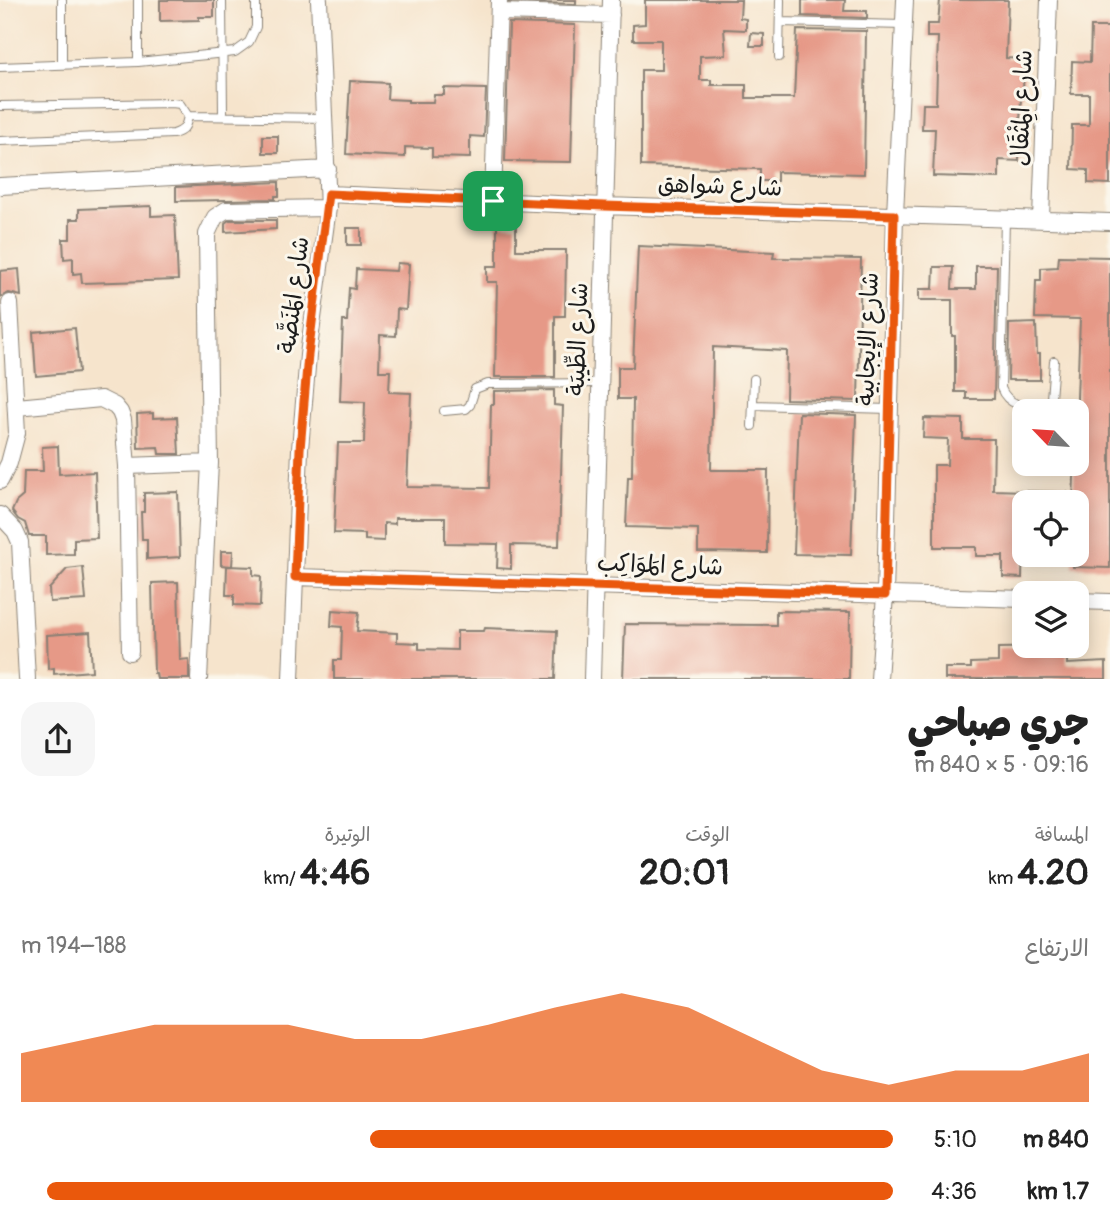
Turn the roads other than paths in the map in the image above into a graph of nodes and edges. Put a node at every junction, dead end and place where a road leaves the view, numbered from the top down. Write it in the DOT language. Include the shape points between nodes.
graph roads {
  1 [pos="62,0"];
  2 [pos="138,0"];
  3 [pos="222,0"];
  4 [pos="256,0"];
  5 [pos="319,0"];
  6 [pos="780,0"];
  7 [pos="905,0"];
  8 [pos="1048,0"];
  9 [pos="499,6"];
  10 [pos="611,8"];
  11 [pos="780,22"];
  12 [pos="904,25"];
  13 [pos="223,54"];
  14 [pos="779,57"];
  15 [pos="138,62"];
  16 [pos="62,64"];
  17 [pos="0,67"];
  18 [pos="0,106"];
  19 [pos="188,116"];
  20 [pos="223,116"];
  21 [pos="325,118"];
  22 [pos="0,141"];
  23 [pos="328,169"];
  24 [pos="0,186"];
  25 [pos="328,201"];
  26 [pos="493,201"];
  27 [pos="604,206"];
  28 [pos="894,215"];
  29 [pos="1006,219"];
  30 [pos="1041,219"];
  31 [pos="1110,222"];
  32 [pos="10,303"];
  33 [pos="6,340"];
  34 [pos="1054,361"];
  35 [pos="754,379"];
  36 [pos="599,383"];
  37 [pos="1052,399"];
  38 [pos="1012,402"];
  39 [pos="752,405"];
  40 [pos="17,407"];
  41 [pos="889,409"];
  42 [pos="444,411"];
  43 [pos="752,426"];
  44 [pos="210,463"];
  45 [pos="127,466"];
  46 [pos="0,481"];
  47 [pos="0,515"];
  48 [pos="295,577"];
  49 [pos="595,586"];
  50 [pos="885,595"];
  51 [pos="1012,599"];
  52 [pos="1089,601"];
  53 [pos="1110,602"];
  54 [pos="130,652"];
  55 [pos="27,679"];
  56 [pos="200,679"];
  57 [pos="291,679"];
  58 [pos="592,679"];
  59 [pos="880,679"];
  1 -- 16 [label="lane"];
  2 -- 15 [label="lane"];
  3 -- 13 [label="lane"];
  4 -- 13 [label="lane" via="256,27 249,42"];
  5 -- 21 [label="street, شارع المَنَصَّة"];
  6 -- 11 [label="lane"];
  7 -- 12 [label="street, شارع الإيجابية"];
  8 -- 30 [label="street, شارع المِثْقَال"];
  9 -- 10 [label="street"];
  9 -- 26 [label="street"];
  10 -- 27 [label="street, شارع الطِّيبَة"];
  11 -- 12 [label="lane"];
  11 -- 14 [label="lane"];
  12 -- 28 [label="street, شارع الإيجابية"];
  13 -- 15 [label="lane"];
  13 -- 20 [label="lane"];
  15 -- 16 [label="lane"];
  16 -- 17 [label="lane"];
  18 -- 19 [label="lane" via="172,103 180,104"];
  19 -- 20 [label="lane"];
  19 -- 22 [label="lane" via="187,125 173,134"];
  20 -- 21 [label="lane"];
  21 -- 23 [label="street, شارع المَنَصَّة"];
  23 -- 24 [label="street"];
  23 -- 25 [label="street, شارع المَنَصَّة"];
  25 -- 26 [label="street, شارع شواهق"];
  25 -- 44 [label="street, شارع شواهق" via="226,210 210,225"];
  25 -- 48 [label="street, شارع المَنَصَّة" via="308,355"];
  26 -- 27 [label="street, شارع شواهق"];
  27 -- 28 [label="street, شارع شواهق"];
  27 -- 36 [label="street, شارع الطِّيبَة"];
  28 -- 29 [label="street, شارع شواهق"];
  28 -- 41 [label="street, شارع الإيجابية"];
  29 -- 30 [label="street, شارع شواهق"];
  29 -- 38 [label="lane" via="1001,388"];
  30 -- 31 [label="street, شارع شواهق"];
  32 -- 33 [label="street"];
  33 -- 40 [label="street"];
  34 -- 37 [label="lane"];
  35 -- 39 [label="lane"];
  36 -- 42 [label="lane" via="488,384 475,389 466,409"];
  36 -- 49 [label="street, شارع الطِّيبَة"];
  39 -- 41 [label="lane"];
  39 -- 43 [label="lane"];
  40 -- 45 [label="street" via="108,401 121,412"];
  40 -- 46 [label="street" via="15,447"];
  41 -- 50 [label="street, شارع الإيجابية"];
  44 -- 45 [label="street"];
  44 -- 56 [label="street, شارع شواهق"];
  45 -- 54 [label="street"];
  47 -- 55 [label="street" via="20,542"];
  48 -- 49 [label="street, شارع المَوَاكِب"];
  48 -- 57 [label="street, شارع المَنَصَّة"];
  49 -- 50 [label="street, شارع المَوَاكِب"];
  49 -- 58 [label="street, شارع الطِّيبَة"];
  50 -- 51 [label="street, شارع المَوَاكِب"];
  50 -- 59 [label="street, شارع الإيجابية"];
  52 -- 53 [label="street"];
}
